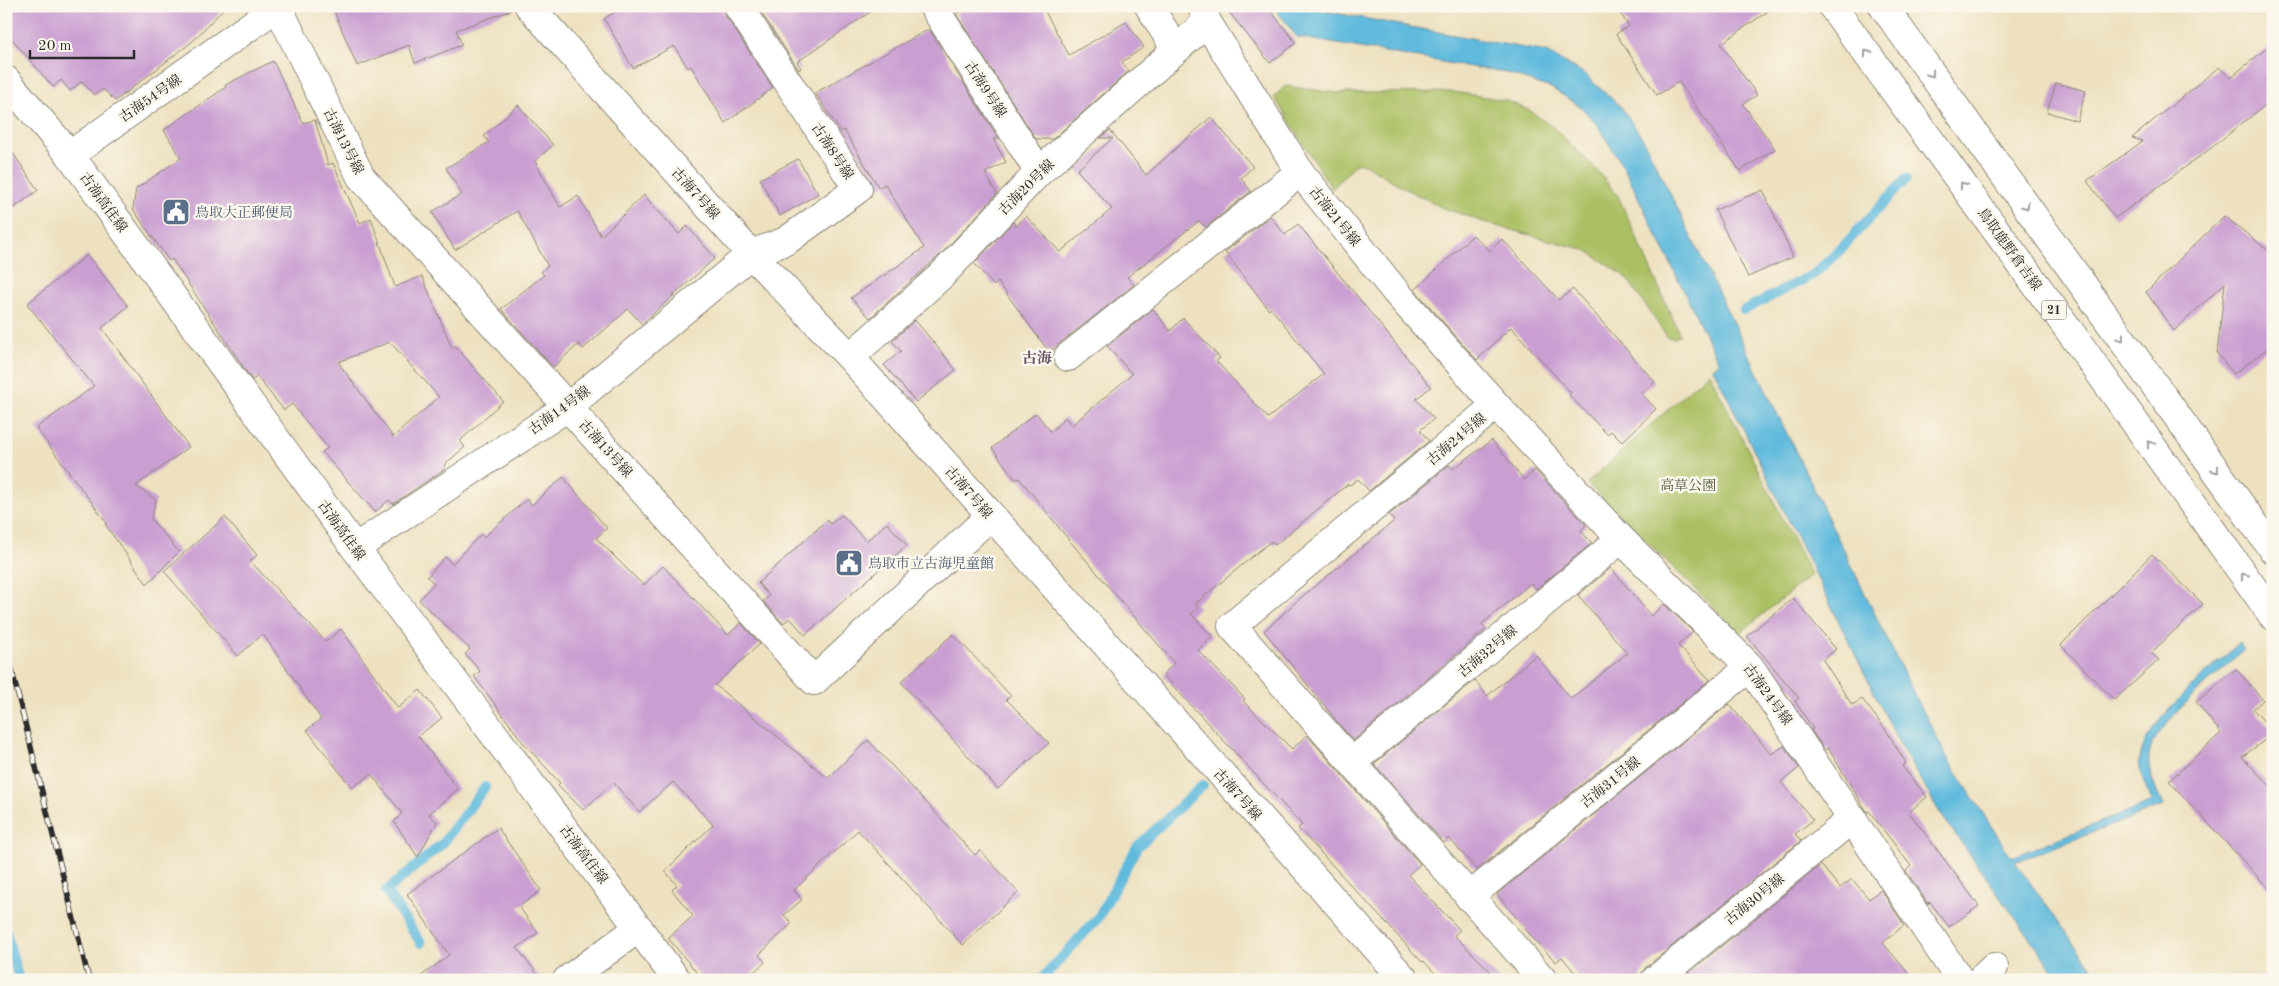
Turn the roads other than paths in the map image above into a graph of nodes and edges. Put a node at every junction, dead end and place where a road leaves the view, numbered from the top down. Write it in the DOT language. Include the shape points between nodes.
graph roads {
  1 [pos="278,6"];
  2 [pos="529,6"];
  3 [pos="738,6"];
  4 [pos="933,6"];
  5 [pos="1149,6"];
  6 [pos="1832,6"];
  7 [pos="1883,6"];
  8 [pos="1205,14"];
  9 [pos="1176,50"];
  10 [pos="6,80"];
  11 [pos="70,155"];
  12 [pos="1039,172"];
  13 [pos="1300,172"];
  14 [pos="751,254"];
  15 [pos="850,357"];
  16 [pos="1068,357"];
  17 [pos="1496,405"];
  18 [pos="569,406"];
  19 [pos="990,516"];
  20 [pos="1621,539"];
  21 [pos="355,548"];
  22 [pos="2273,550"];
  23 [pos="2273,616"];
  24 [pos="1750,667"];
  25 [pos="1352,762"];
  26 [pos="1853,818"];
  27 [pos="1470,897"];
  28 [pos="639,928"];
  29 [pos="568,980"];
  30 [pos="677,980"];
  31 [pos="1405,980"];
  32 [pos="1543,980"];
  33 [pos="1655,980"];
  34 [pos="1960,980"];
  1 -- 11 [label="street, 古海54号線"];
  1 -- 18 [label="street, 古海13号線" via="362,177"];
  2 -- 14 [label="street, 古海7号線"];
  3 -- 14 [label="street, 古海8号線" via="858,189 786,241"];
  4 -- 12 [label="street, 古海9号線"];
  5 -- 9 [label="street"];
  23 -- 6 [label="street, 鳥取鹿野倉吉線 / 21, one-way"];
  7 -- 22 [label="street, one-way"];
  8 -- 9 [label="street, 古海20号線"];
  8 -- 13 [label="street, 古海21号線"];
  9 -- 12 [label="street, 古海20号線"];
  10 -- 11 [label="street, 古海高住線"];
  11 -- 21 [label="street, 古海高住線"];
  12 -- 15 [label="street, 古海20号線" via="942,275"];
  13 -- 16 [label="street"];
  13 -- 17 [label="street, 古海21号線" via="1396,291"];
  14 -- 15 [label="street, 古海7号線"];
  14 -- 18 [label="street, 古海14号線"];
  15 -- 19 [label="street, 古海7号線"];
  17 -- 20 [label="street, 古海24号線"];
  17 -- 25 [label="street, 古海24号線" via="1232,626"];
  18 -- 19 [label="street, 古海13号線" via="814,681"];
  18 -- 21 [label="street, 古海14号線"];
  19 -- 31 [label="street, 古海7号線"];
  20 -- 24 [label="street, 古海24号線"];
  20 -- 25 [label="street, 古海32号線"];
  21 -- 28 [label="street, 古海高住線"];
  24 -- 26 [label="street, 古海24号線"];
  24 -- 27 [label="street, 古海31号線"];
  25 -- 27 [label="street, 古海24号線"];
  26 -- 33 [label="street, 古海30号線"];
  26 -- 34 [label="street, 古海24号線"];
  27 -- 32 [label="street, 古海24号線"];
  28 -- 29 [label="street"];
  28 -- 30 [label="street, 古海高住線"];
}
